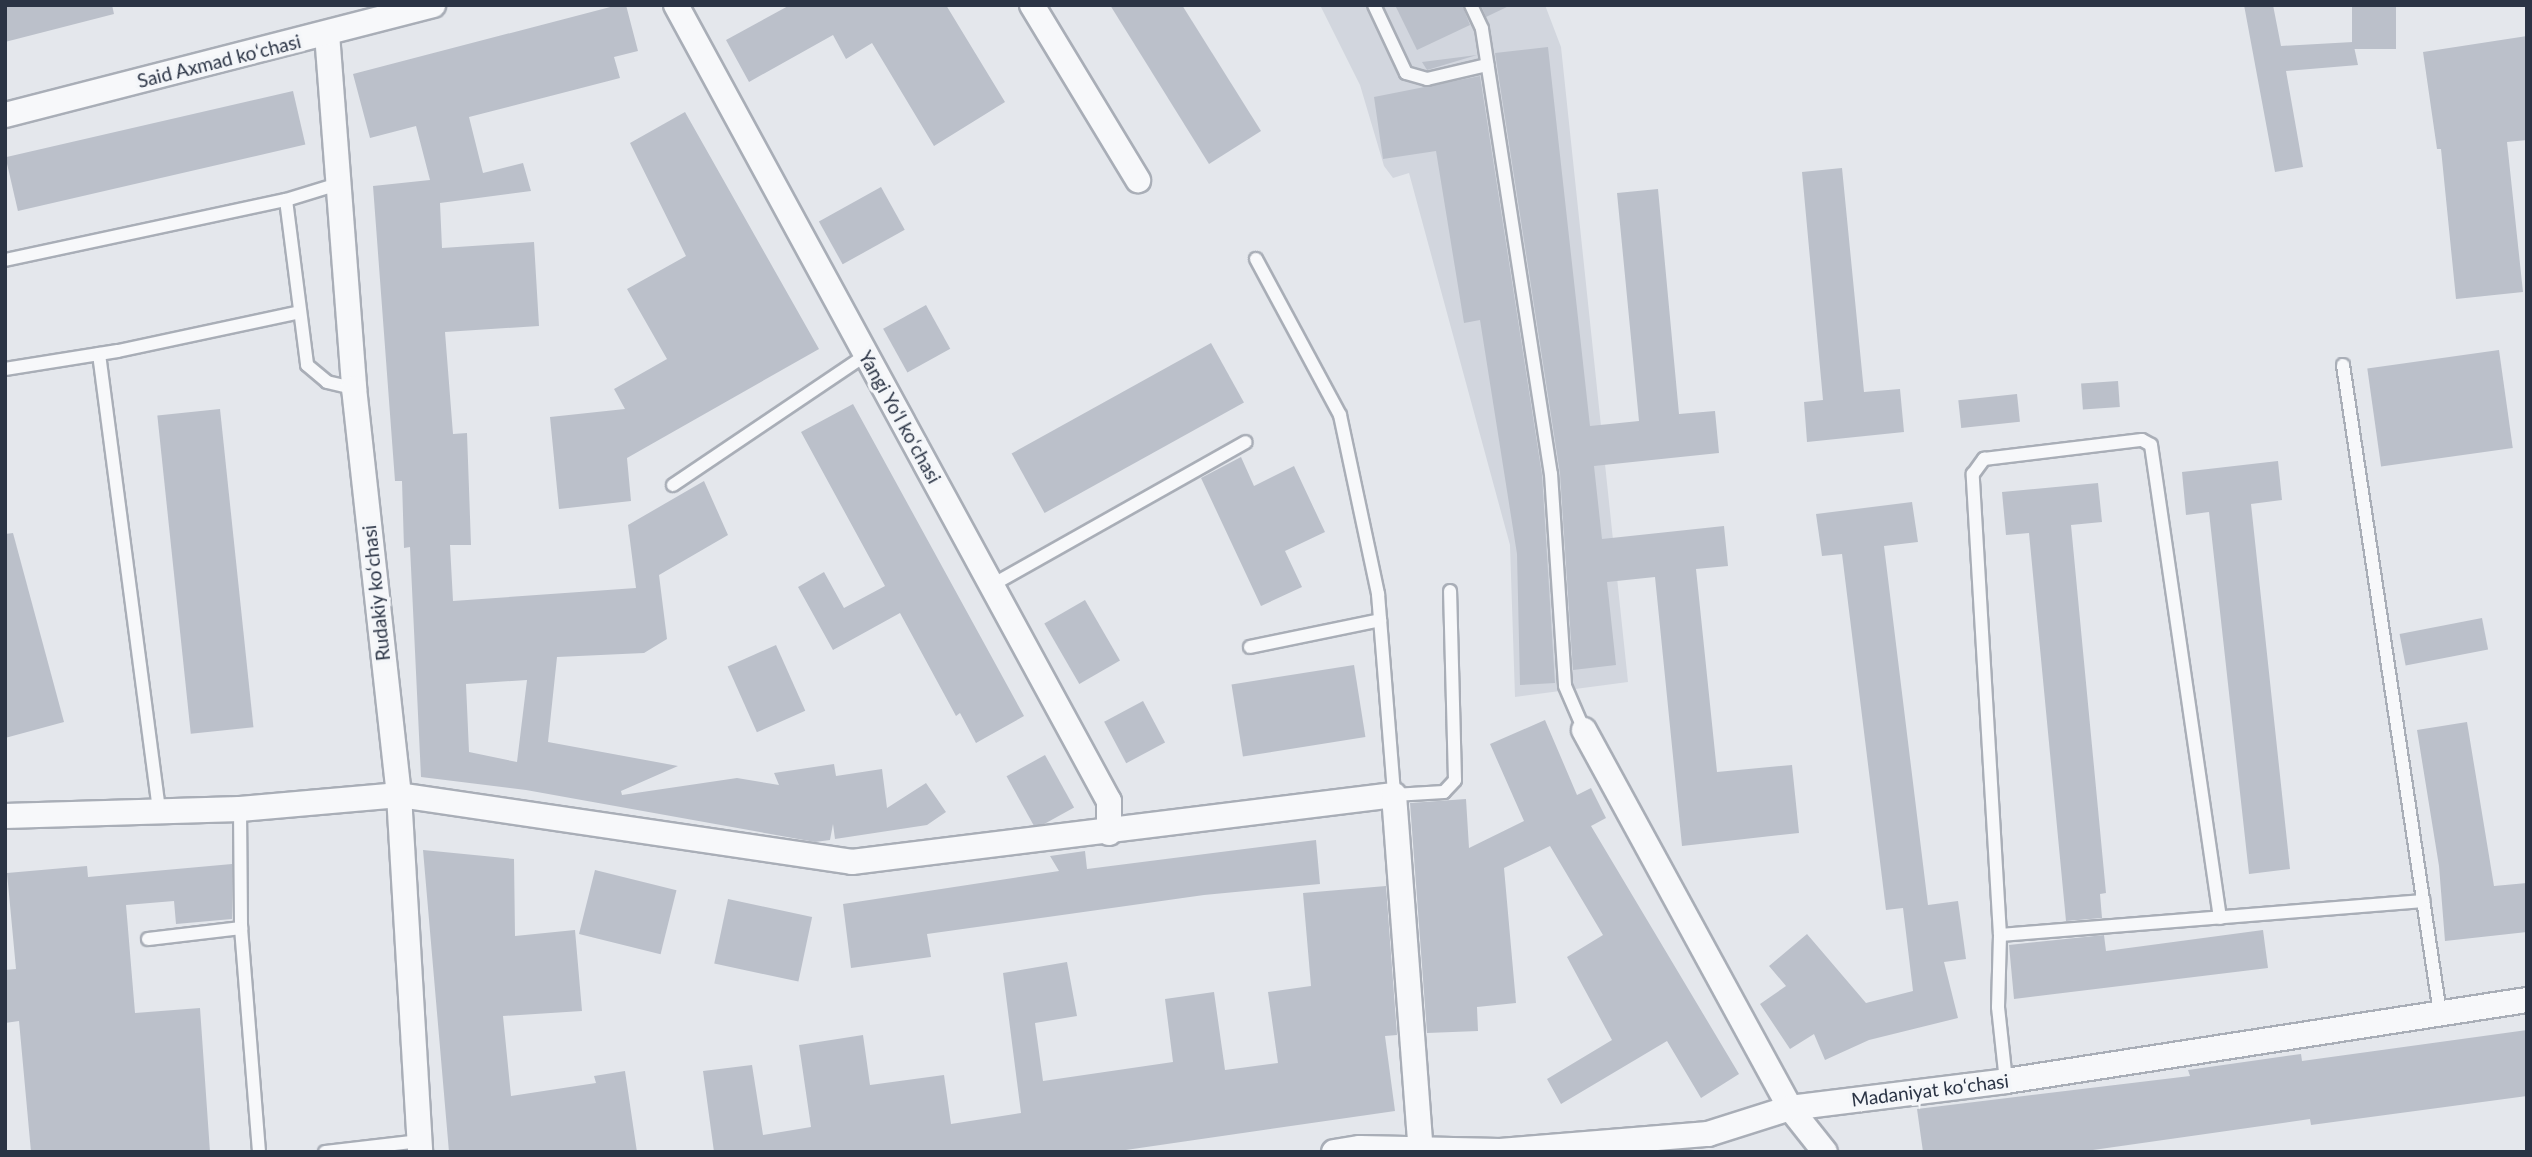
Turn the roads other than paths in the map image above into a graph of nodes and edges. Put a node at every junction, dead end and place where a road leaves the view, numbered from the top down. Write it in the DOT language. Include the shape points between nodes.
graph roads {
  1 [pos="433,5"];
  2 [pos="676,5"];
  3 [pos="1032,5"];
  4 [pos="1374,5"];
  5 [pos="1471,5"];
  6 [pos="327,34"];
  7 [pos="1487,65"];
  8 [pos="5,116"];
  9 [pos="1138,180"];
  10 [pos="335,186"];
  11 [pos="286,200"];
  12 [pos="1255,259"];
  13 [pos="5,260"];
  14 [pos="300,312"];
  15 [pos="99,354"];
  16 [pos="866,355"];
  17 [pos="2343,365"];
  18 [pos="5,369"];
  19 [pos="354,388"];
  20 [pos="1246,442"];
  21 [pos="673,485"];
  22 [pos="992,585"];
  23 [pos="1450,591"];
  24 [pos="1380,620"];
  25 [pos="1250,647"];
  26 [pos="1584,730"];
  27 [pos="1394,795"];
  28 [pos="398,796"];
  29 [pos="240,809"];
  30 [pos="159,811"];
  31 [pos="5,816"];
  32 [pos="1110,833"];
  33 [pos="2424,901"];
  34 [pos="2220,918"];
  35 [pos="242,928"];
  36 [pos="2000,935"];
  37 [pos="148,939"];
  38 [pos="2527,1000"];
  39 [pos="2441,1013"];
  40 [pos="2006,1081"];
  41 [pos="1790,1108"];
  42 [pos="420,1146"];
  43 [pos="1421,1150"];
  44 [pos="259,1152"];
  45 [pos="328,1152"];
  46 [pos="1334,1152"];
  47 [pos="1825,1152"];
  1 -- 6 [label="street, Said Axmad koʻchasi"];
  2 -- 16 [label="street, Yangi Yoʻl koʻchasi"];
  3 -- 9 [label="street"];
  4 -- 7 [label="lane" via="1406,73 1427,79"];
  5 -- 7 [label="lane" via="1482,29"];
  6 -- 8 [label="street, Said Axmad koʻchasi"];
  6 -- 10 [label="street, Rudakiy koʻchasi"];
  7 -- 26 [label="lane" via="1551,474 1565,686"];
  10 -- 11 [label="lane"];
  10 -- 19 [label="street, Rudakiy koʻchasi"];
  11 -- 13 [label="lane"];
  11 -- 14 [label="lane"];
  12 -- 24 [label="lane" via="1340,415"];
  14 -- 15 [label="lane"];
  14 -- 19 [label="lane" via="307,365 327,382"];
  15 -- 18 [label="lane"];
  15 -- 30 [label="lane"];
  16 -- 21 [label="lane"];
  16 -- 22 [label="street, Yangi Yoʻl koʻchasi"];
  17 -- 33 [label="lane"];
  19 -- 28 [label="street, Rudakiy koʻchasi"];
  20 -- 22 [label="lane"];
  22 -- 32 [label="street, Yangi Yoʻl koʻchasi" via="1109,801"];
  23 -- 27 [label="lane" via="1455,780 1444,792"];
  24 -- 25 [label="lane"];
  24 -- 27 [label="lane"];
  26 -- 41 [label="street"];
  27 -- 32 [label="street"];
  27 -- 43 [label="street"];
  28 -- 29 [label="street"];
  28 -- 32 [label="street" via="852,862"];
  28 -- 42 [label="street, Rudakiy koʻchasi"];
  29 -- 30 [label="street"];
  29 -- 35 [label="lane"];
  30 -- 31 [label="street"];
  33 -- 34 [label="lane"];
  33 -- 39 [label="lane"];
  34 -- 36 [label="lane"];
  34 -- 36 [label="lane" via="2151,445 2142,440 1984,459 1973,474"];
  35 -- 37 [label="lane"];
  35 -- 44 [label="lane"];
  36 -- 40 [label="lane" via="1998,1007"];
  38 -- 39 [label="street, Madaniyat koʻchasi"];
  39 -- 40 [label="street, Madaniyat koʻchasi"];
  40 -- 41 [label="street, Madaniyat koʻchasi"];
  41 -- 43 [label="street, Madaniyat koʻchasi" via="1709,1135 1500,1151"];
  41 -- 47 [label="street"];
  42 -- 45 [label="lane"];
  43 -- 46 [label="street, Madaniyat koʻchasi"];
}
